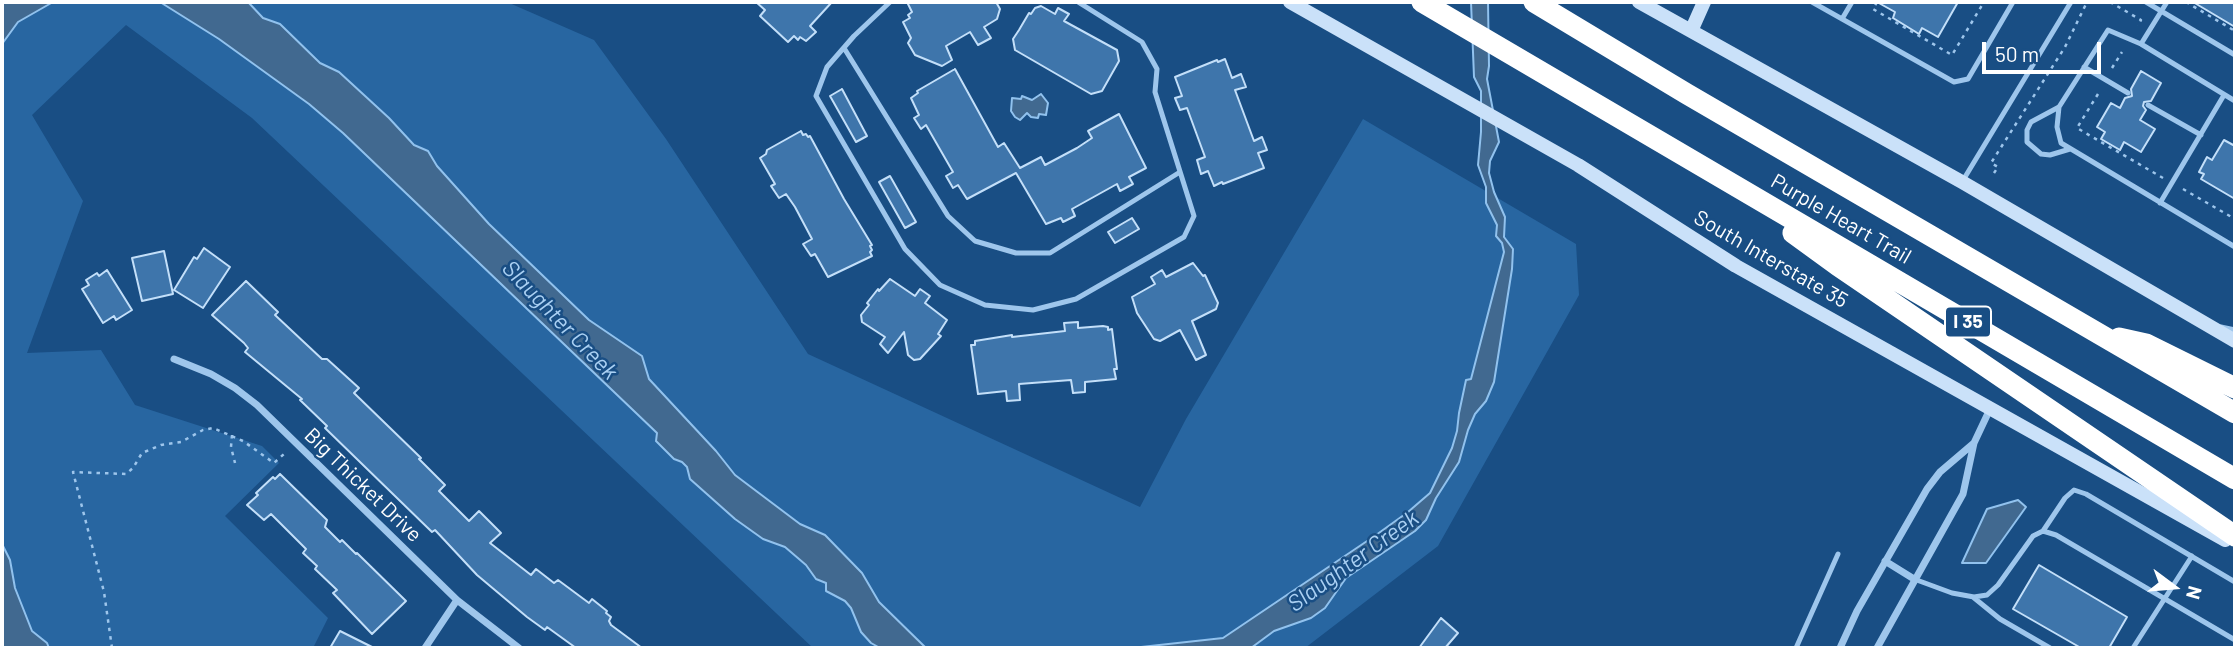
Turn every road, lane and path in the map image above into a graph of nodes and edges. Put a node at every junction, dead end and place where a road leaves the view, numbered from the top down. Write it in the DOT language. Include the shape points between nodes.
graph roads {
  1 [pos="890,2"];
  2 [pos="1078,2"];
  3 [pos="1290,2"];
  4 [pos="1422,2"];
  5 [pos="1534,2"];
  6 [pos="1639,2"];
  7 [pos="1704,2"];
  8 [pos="1812,2"];
  9 [pos="1852,2"];
  10 [pos="1877,2"];
  11 [pos="1983,2"];
  12 [pos="2013,2"];
  13 [pos="2071,2"];
  14 [pos="2087,2"];
  15 [pos="2110,2"];
  16 [pos="2146,2"];
  17 [pos="2167,2"];
  18 [pos="2186,2"];
  19 [pos="2161,11"];
  20 [pos="1842,19"];
  21 [pos="1692,30"];
  22 [pos="2235,31"];
  23 [pos="2134,32"];
  24 [pos="2141,44"];
  25 [pos="844,48"];
  26 [pos="2122,52"];
  27 [pos="2235,55"];
  28 [pos="2084,67"];
  29 [pos="2112,68"];
  30 [pos="2128,93"];
  31 [pos="2098,94"];
  32 [pos="2224,95"];
  33 [pos="2235,101"];
  34 [pos="2148,105"];
  35 [pos="2059,107"];
  36 [pos="2201,135"];
  37 [pos="2071,148"];
  38 [pos="1701,166"];
  39 [pos="1180,172"];
  40 [pos="1994,173"];
  41 [pos="2163,178"];
  42 [pos="1962,182"];
  43 [pos="2183,189"];
  44 [pos="2161,203"];
  45 [pos="2235,219"];
  46 [pos="2235,247"];
  47 [pos="2209,325"];
  48 [pos="2235,330"];
  49 [pos="2100,335"];
  50 [pos="2235,341"];
  51 [pos="174,359"];
  52 [pos="2235,388"];
  53 [pos="1990,409"];
  54 [pos="2235,413"];
  55 [pos="232,435"];
  56 [pos="1974,443"];
  57 [pos="284,454"];
  58 [pos="235,463"];
  59 [pos="2235,479"];
  60 [pos="2043,531"];
  61 [pos="2235,536"];
  62 [pos="2235,545"];
  63 [pos="1838,554"];
  64 [pos="2192,556"];
  65 [pos="1885,561"];
  66 [pos="1914,579"];
  67 [pos="2235,582"];
  68 [pos="1973,597"];
  69 [pos="2165,599"];
  70 [pos="457,600"];
  71 [pos="2235,640"];
  72 [pos="112,648"];
  73 [pos="425,648"];
  74 [pos="519,648"];
  75 [pos="1796,648"];
  76 [pos="1840,648"];
  77 [pos="1877,648"];
  78 [pos="2050,648"];
  79 [pos="2133,648"];
  1 -- 25 [label="lane"];
  2 -- 39 [label="lane" via="1142,42 1157,69 1155,92"];
  3 -- 53 [label="main road, South Interstate 35" via="1578,165 1736,266"];
  4 -- 38 [label="highway, Purple Heart Trail / I 35"];
  5 -- 49 [label="highway, Purple Heart Trail / I 35"];
  6 -- 21 [label="main road"];
  7 -- 21 [label="main road"];
  8 -- 20 [label="lane"];
  9 -- 20 [label="lane"];
  10 -- 11 [label="path" via="1873,9 1952,55"];
  12 -- 20 [label="lane" via="1968,79 1954,82"];
  13 -- 42 [label="lane"];
  14 -- 40 [label="path" via="2065,47 1991,163 1998,167"];
  15 -- 23 [label="path" via="2141,20"];
  16 -- 19 [label="lane"];
  17 -- 19 [label="lane"];
  18 -- 22 [label="path"];
  19 -- 24 [label="lane"];
  19 -- 27 [label="lane"];
  21 -- 42 [label="main road"];
  24 -- 28 [label="lane" via="2108,30"];
  24 -- 32 [label="lane"];
  25 -- 39 [label="lane" via="948,216 975,241 1016,253 1049,253"];
  25 -- 39 [label="lane" via="828,67 816,96 905,249 940,285 985,305 1033,310 1076,299 1184,237 1194,216"];
  26 -- 29 [label="path"];
  28 -- 30 [label="lane"];
  28 -- 35 [label="lane"];
  31 -- 41 [label="path" via="2077,128"];
  32 -- 33 [label="lane"];
  32 -- 36 [label="lane"];
  34 -- 36 [label="lane"];
  35 -- 37 [label="lane" via="2061,143"];
  35 -- 37 [label="lane" via="2031,122 2027,142 2041,154"];
  36 -- 44 [label="lane"];
  37 -- 44 [label="lane"];
  38 -- 59 [label="highway, Purple Heart Trail / I 35"];
  38 -- 61 [label="highway" via="1837,265"];
  42 -- 47 [label="main road"];
  43 -- 45 [label="path"];
  44 -- 46 [label="lane"];
  47 -- 48 [label="lane"];
  47 -- 50 [label="main road"];
  49 -- 52 [label="highway" via="2146,344"];
  49 -- 54 [label="highway, Purple Heart Trail / I 35"];
  51 -- 70 [label="street, Big Thicket Drive" via="235,387 257,405"];
  53 -- 56 [label="street"];
  53 -- 62 [label="main road, South Interstate 35"];
  55 -- 57 [label="path" via="274,463"];
  55 -- 58 [label="path"];
  55 -- 72 [label="path" via="214,428 203,430 181,443 142,453 126,474 73,472 104,592"];
  56 -- 65 [label="street" via="1927,489"];
  56 -- 66 [label="street" via="1963,494"];
  60 -- 64 [label="lane" via="2054,511 2074,491"];
  60 -- 68 [label="lane" via="2022,548 1998,585 1987,595"];
  60 -- 69 [label="lane"];
  63 -- 75 [label="lane"];
  64 -- 67 [label="lane"];
  64 -- 69 [label="lane"];
  65 -- 66 [label="street"];
  65 -- 76 [label="street"];
  66 -- 68 [label="lane"];
  66 -- 77 [label="street"];
  68 -- 78 [label="lane"];
  69 -- 71 [label="lane"];
  69 -- 79 [label="lane"];
  70 -- 73 [label="street"];
  70 -- 74 [label="street, Big Thicket Drive"];
}
